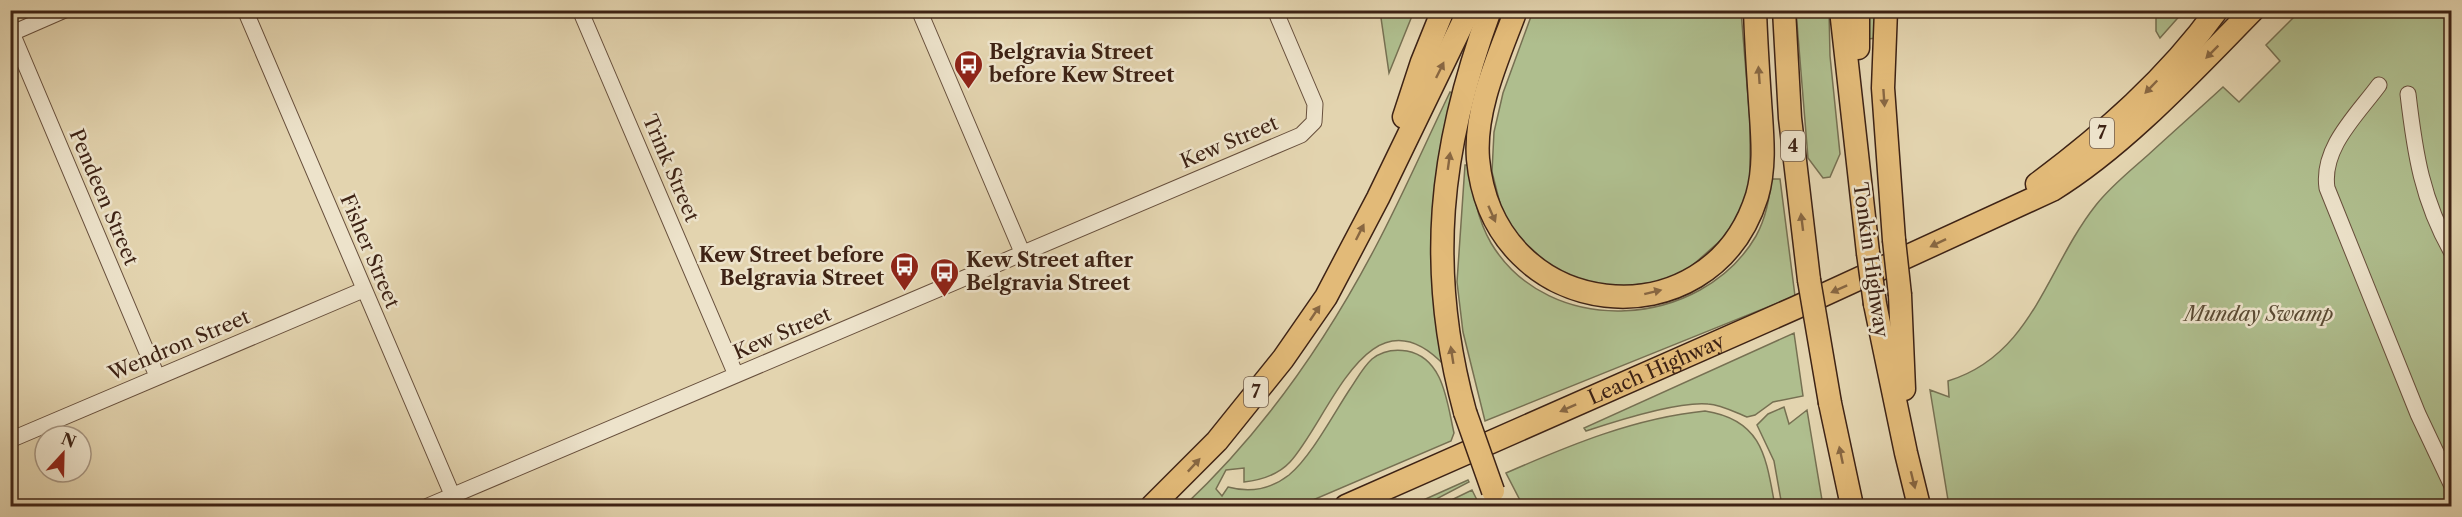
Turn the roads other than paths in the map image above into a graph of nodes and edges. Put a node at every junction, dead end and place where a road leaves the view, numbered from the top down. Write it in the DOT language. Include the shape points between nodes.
graph roads {
  1 [pos="65,10"];
  2 [pos="245,10"];
  3 [pos="580,10"];
  4 [pos="919,10"];
  5 [pos="1275,10"];
  6 [pos="1443,10"];
  7 [pos="1469,10"];
  8 [pos="1490,10"];
  9 [pos="1516,10"];
  10 [pos="1755,10"];
  11 [pos="1784,10"];
  12 [pos="1841,10"];
  13 [pos="1858,10"];
  14 [pos="1886,10"];
  15 [pos="2217,10"];
  16 [pos="2253,10"];
  17 [pos="11,34"];
  18 [pos="2379,85"];
  19 [pos="2408,94"];
  20 [pos="1378,198"];
  21 [pos="1861,200"];
  22 [pos="1965,230"];
  23 [pos="1022,252"];
  24 [pos="2451,253"];
  25 [pos="363,290"];
  26 [pos="736,375"];
  27 [pos="157,376"];
  28 [pos="10,440"];
  29 [pos="1906,453"];
  30 [pos="1415,476"];
  31 [pos="2451,486"];
  32 [pos="1496,499"];
  33 [pos="455,501"];
  34 [pos="428,507"];
  35 [pos="1152,507"];
  36 [pos="1346,507"];
  37 [pos="1369,507"];
  38 [pos="1852,507"];
  39 [pos="1919,507"];
  1 -- 17 [label="street"];
  2 -- 25 [label="street, Fisher Street"];
  3 -- 26 [label="street, Trink Street"];
  4 -- 23 [label="street"];
  5 -- 23 [label="street, Kew Street" via="1315,104 1314,122 1301,135"];
  6 -- 20 [label="highway"];
  20 -- 7 [label="highway, one-way"];
  32 -- 8 [label="highway, one-way, bridge" via="1456,378 1443,275 1444,194 1455,121"];
  9 -- 10 [label="highway, one-way" via="1490,85 1479,134 1478,158 1489,207 1514,249 1543,274 1578,291 1623,297 1674,286 1703,270 1727,248 1751,210 1760,184 1763,153"];
  38 -- 11 [label="highway, 4, one-way, bridge" via="1809,280 1790,118"];
  12 -- 21 [label="highway, Tonkin Highway"];
  13 -- 21 [label="highway"];
  14 -- 29 [label="highway, one-way, bridge" via="1883,88 1900,295"];
  15 -- 22 [label="highway, 7, one-way" via="2180,56 2107,128 2032,188"];
  16 -- 22 [label="highway, one-way" via="2162,100 2079,173 2052,190"];
  17 -- 27 [label="street, Pendeen Street"];
  18 -- 31 [label="street" via="2332,150 2327,163 2327,188"];
  19 -- 24 [label="street" via="2415,155 2425,193"];
  35 -- 20 [label="highway, 7, one-way" via="1217,441 1289,351 1326,297"];
  21 -- 29 [label="highway, Tonkin Highway, bridge" via="1875,304"];
  22 -- 30 [label="highway, Leach Highway / 7, one-way"];
  23 -- 26 [label="street, Kew Street"];
  25 -- 27 [label="street, Wendron Street"];
  25 -- 33 [label="street, Fisher Street"];
  26 -- 33 [label="street, Kew Street"];
  27 -- 28 [label="street, Wendron Street"];
  29 -- 39 [label="highway, Tonkin Highway, one-way"];
  30 -- 36 [label="highway, Leach Highway / 7"];
  30 -- 37 [label="highway"];
  33 -- 34 [label="street, Kew Street"];
}
